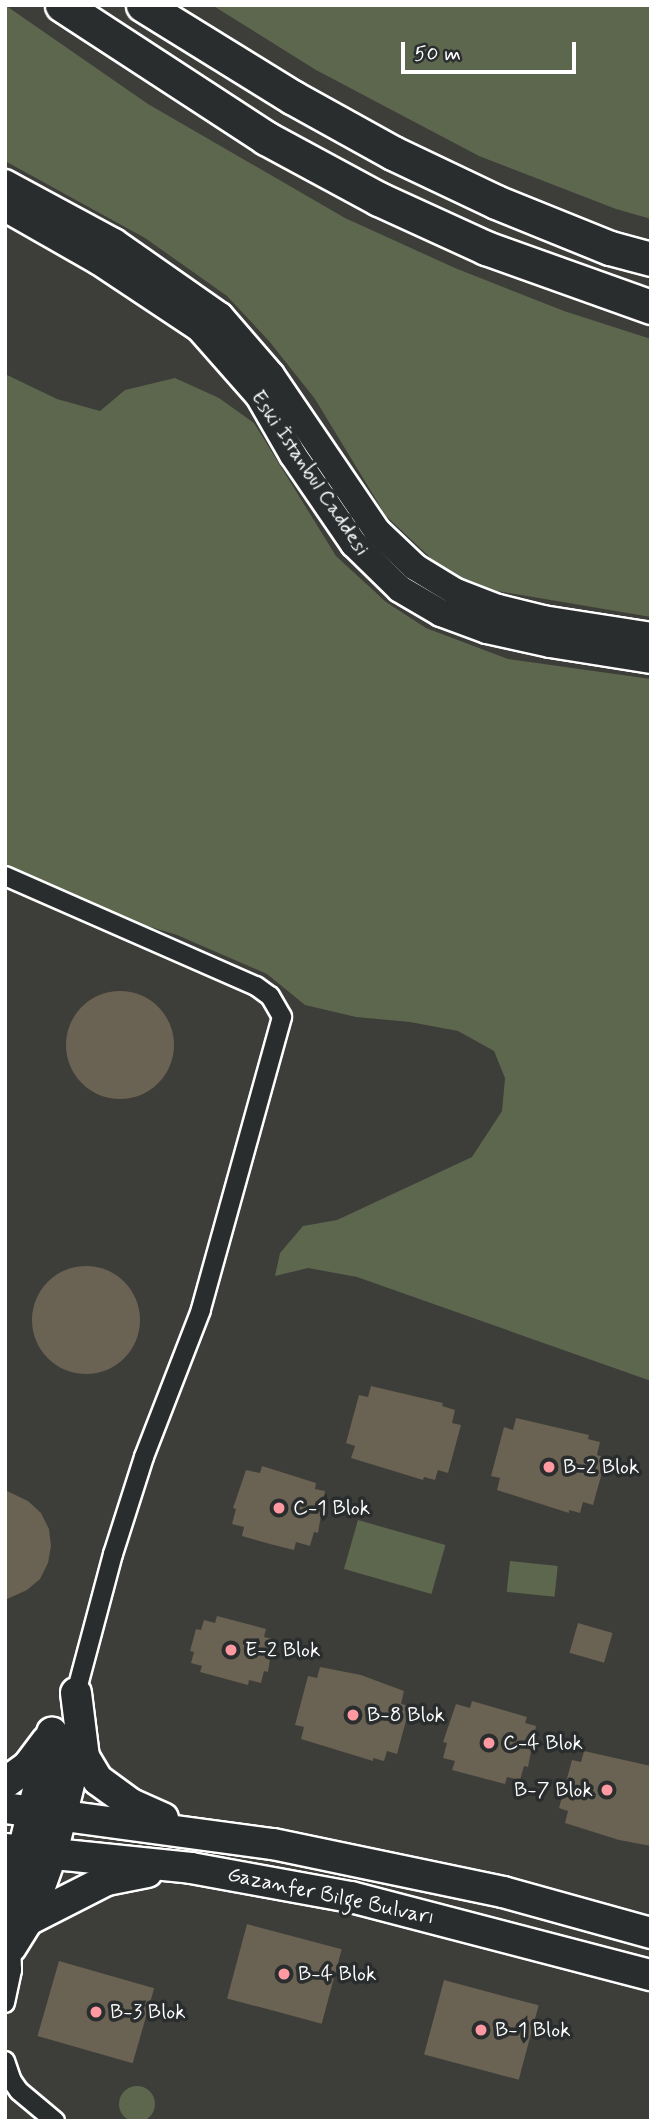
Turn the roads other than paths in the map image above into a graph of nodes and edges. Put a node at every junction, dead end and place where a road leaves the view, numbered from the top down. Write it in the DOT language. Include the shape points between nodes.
graph roads {
  1 [pos="62,5"];
  2 [pos="143,5"];
  3 [pos="5,183"];
  4 [pos="5,208"];
  5 [pos="651,259"];
  6 [pos="651,307"];
  7 [pos="651,636"];
  8 [pos="651,660"];
  9 [pos="5,876"];
  10 [pos="76,1693"];
  11 [pos="66,1737"];
  12 [pos="5,1783"];
  13 [pos="19,1810"];
  14 [pos="62,1814"];
  15 [pos="196,1832"];
  16 [pos="27,1851"];
  17 [pos="191,1868"];
  18 [pos="15,1914"];
  19 [pos="651,1933"];
  20 [pos="8,1951"];
  21 [pos="651,1975"];
  22 [pos="5,2003"];
  23 [pos="5,2061"];
  24 [pos="55,2121"];
  1 -- 6 [label="highway" via="245,125 379,199 486,248"];
  2 -- 5 [label="highway" via="393,153 496,202"];
  3 -- 7 [label="main road, Eski İstanbul Caddesi" via="114,242 220,316 271,374 377,531 415,567 456,592 498,608"];
  4 -- 8 [label="main road, Eski İstanbul Caddesi" via="98,261 199,328 259,396 354,544 400,589 441,613 487,630"];
  9 -- 10 [label="street" via="256,985 270,996 282,1017 201,1310 144,1457"];
  10 -- 11 [label="main road"];
  11 -- 12 [label="main road"];
  11 -- 13 [label="main road"];
  11 -- 14 [label="main road"];
  11 -- 15 [label="main road" via="107,1789"];
  13 -- 14 [label="main road"];
  13 -- 16 [label="main road"];
  14 -- 15 [label="main road"];
  14 -- 16 [label="main road"];
  15 -- 19 [label="main road, Gazanfer Bilge Bulvarı" via="412,1871"];
  16 -- 17 [label="main road, Gazanfer Bilge Bulvarı"];
  16 -- 18 [label="main road"];
  17 -- 18 [label="main road" via="136,1872"];
  17 -- 21 [label="main road, Gazanfer Bilge Bulvarı" via="384,1904"];
  18 -- 20 [label="main road"];
  20 -- 22 [label="street" via="12,1970"];
  23 -- 24 [label="street" via="19,2091"];
}
